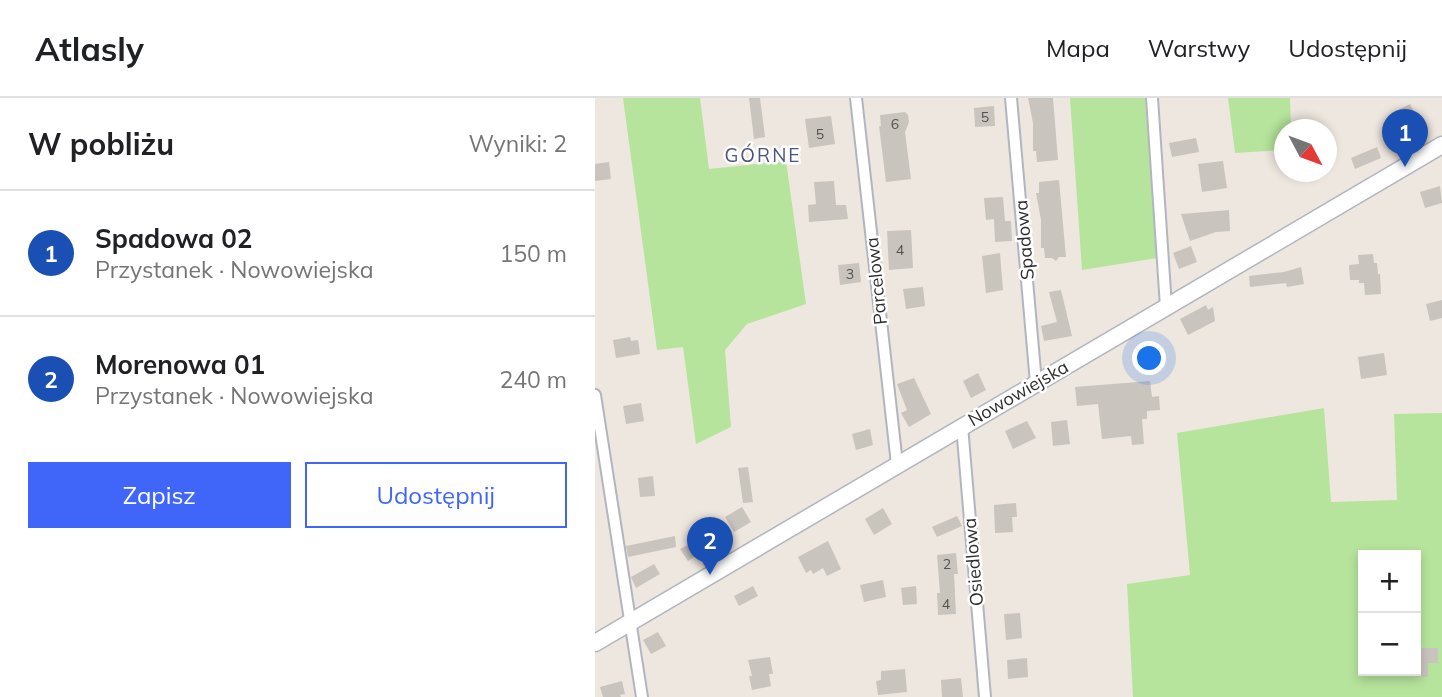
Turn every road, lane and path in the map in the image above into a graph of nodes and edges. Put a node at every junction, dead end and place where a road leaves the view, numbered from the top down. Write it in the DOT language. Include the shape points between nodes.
graph roads {
  1 [pos="856,98"];
  2 [pos="1011,98"];
  3 [pos="1152,98"];
  4 [pos="1442,145"];
  5 [pos="1166,307"];
  6 [pos="1036,383"];
  7 [pos="595,395"];
  8 [pos="962,426"];
  9 [pos="897,464"];
  10 [pos="630,622"];
  11 [pos="595,643"];
  12 [pos="642,697"];
  13 [pos="985,697"];
  1 -- 9 [label="street, Parcelowa"];
  2 -- 6 [label="street, Spadowa"];
  3 -- 5 [label="street"];
  4 -- 5 [label="street, Nowowiejska"];
  5 -- 6 [label="street, Nowowiejska"];
  6 -- 8 [label="street, Nowowiejska"];
  7 -- 10 [label="street"];
  8 -- 9 [label="street, Nowowiejska"];
  8 -- 13 [label="street, Osiedlowa"];
  9 -- 10 [label="street, Nowowiejska"];
  10 -- 11 [label="street, Nowowiejska"];
  10 -- 12 [label="street"];
}
